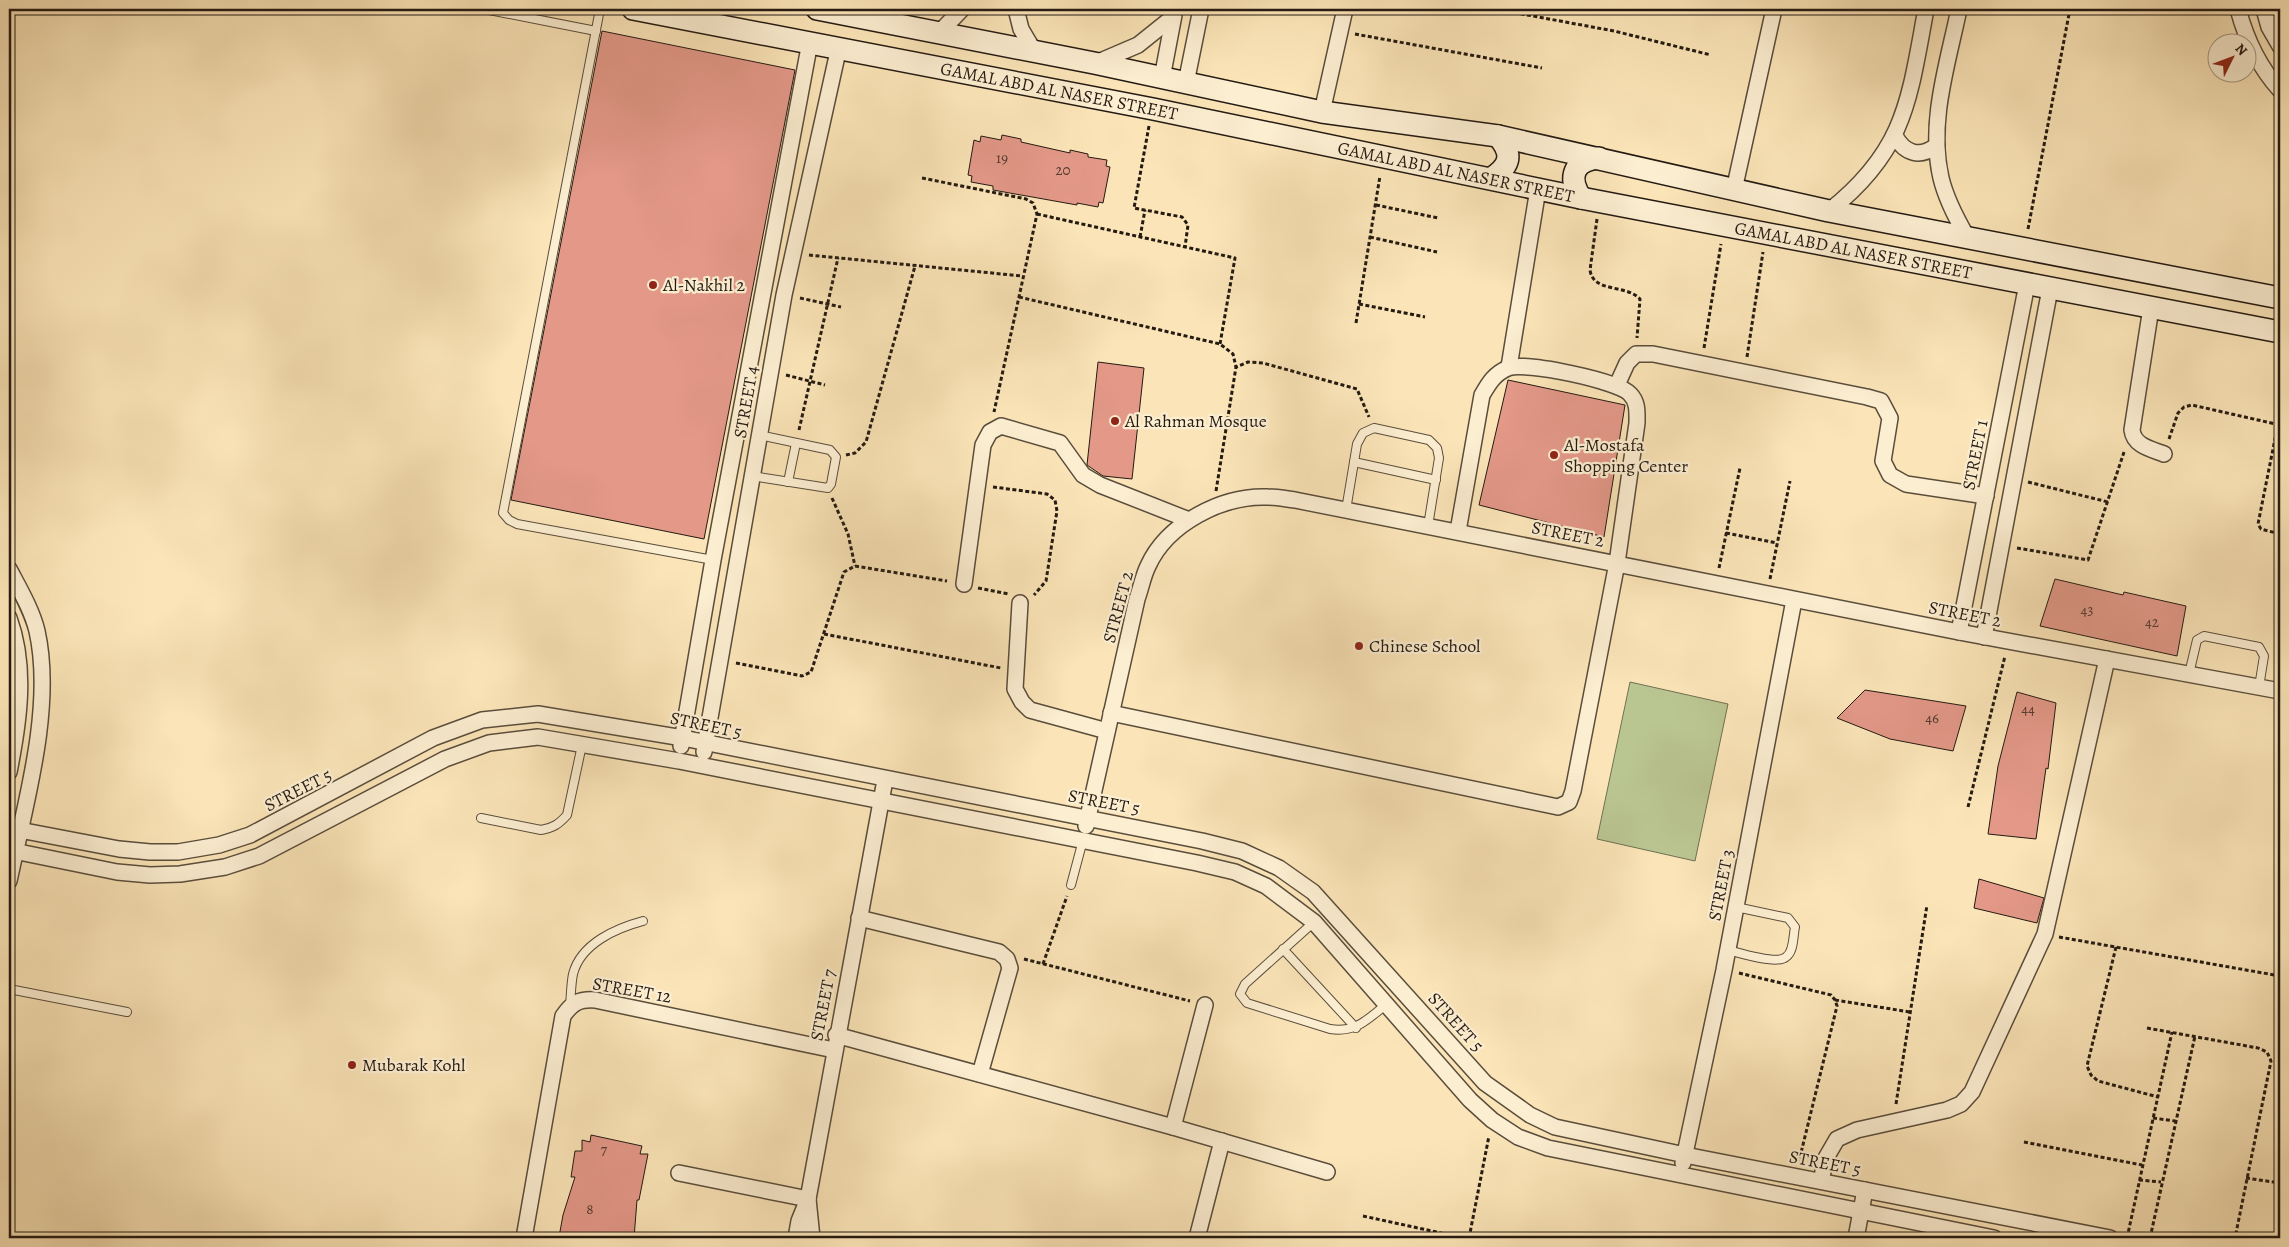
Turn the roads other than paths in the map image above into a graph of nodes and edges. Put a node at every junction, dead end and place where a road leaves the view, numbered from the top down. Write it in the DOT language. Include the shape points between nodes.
graph roads {
  1 [pos="484,9"];
  2 [pos="600,9"];
  3 [pos="633,9"];
  4 [pos="817,9"];
  5 [pos="962,9"];
  6 [pos="1016,9"];
  7 [pos="1201,9"];
  8 [pos="1345,9"];
  9 [pos="1774,9"];
  10 [pos="1926,9"];
  11 [pos="1959,9"];
  12 [pos="2238,9"];
  13 [pos="2264,9"];
  14 [pos="1174,13"];
  15 [pos="596,31"];
  16 [pos="938,34"];
  17 [pos="810,42"];
  18 [pos="2280,46"];
  19 [pos="839,47"];
  20 [pos="1034,51"];
  21 [pos="1094,63"];
  22 [pos="1162,78"];
  23 [pos="1186,83"];
  24 [pos="2280,90"];
  25 [pos="1322,112"];
  26 [pos="1498,136"];
  27 [pos="1895,136"];
  28 [pos="1936,146"];
  29 [pos="1599,158"];
  30 [pos="1492,178"];
  31 [pos="1538,189"];
  32 [pos="1734,190"];
  33 [pos="1590,199"];
  34 [pos="1829,211"];
  35 [pos="1967,237"];
  36 [pos="2027,284"];
  37 [pos="2050,288"];
  38 [pos="2280,298"];
  39 [pos="2151,308"];
  40 [pos="2280,332"];
  41 [pos="1509,367"];
  42 [pos="1617,385"];
  43 [pos="759,435"];
  44 [pos="796,443"];
  45 [pos="2164,454"];
  46 [pos="1354,462"];
  47 [pos="752,476"];
  48 [pos="1436,480"];
  49 [pos="788,482"];
  50 [pos="1986,496"];
  51 [pos="1346,510"];
  52 [pos="1189,520"];
  53 [pos="1428,526"];
  54 [pos="1458,531"];
  55 [pos="714,560"];
  56 [pos="1617,563"];
  57 [pos="9,569"];
  58 [pos="964,584"];
  59 [pos="1794,600"];
  60 [pos="1020,603"];
  61 [pos="9,618"];
  62 [pos="1959,632"];
  63 [pos="1984,637"];
  64 [pos="2107,659"];
  65 [pos="2189,674"];
  66 [pos="2259,687"];
  67 [pos="2280,691"];
  68 [pos="1111,713"];
  69 [pos="1107,731"];
  70 [pos="683,738"];
  71 [pos="582,744"];
  72 [pos="705,744"];
  73 [pos="679,760"];
  74 [pos="702,766"];
  75 [pos="9,772"];
  76 [pos="885,780"];
  77 [pos="880,802"];
  78 [pos="481,818"];
  79 [pos="1088,818"];
  80 [pos="14,829"];
  81 [pos="1083,840"];
  82 [pos="12,851"];
  83 [pos="9,881"];
  84 [pos="1071,885"];
  85 [pos="1736,907"];
  86 [pos="859,918"];
  87 [pos="644,921"];
  88 [pos="1314,922"];
  89 [pos="1283,950"];
  90 [pos="1728,950"];
  91 [pos="9,989"];
  92 [pos="1387,1004"];
  93 [pos="570,1005"];
  94 [pos="1205,1005"];
  95 [pos="127,1012"];
  96 [pos="1356,1028"];
  97 [pos="835,1043"];
  98 [pos="980,1074"];
  99 [pos="1173,1126"];
  100 [pos="1222,1141"];
  101 [pos="1685,1155"];
  102 [pos="1327,1172"];
  103 [pos="679,1173"];
  104 [pos="1681,1177"];
  105 [pos="1821,1181"];
  106 [pos="1865,1190"];
  107 [pos="808,1199"];
  108 [pos="1860,1213"];
  109 [pos="524,1238"];
  110 [pos="796,1238"];
  111 [pos="812,1238"];
  112 [pos="1197,1238"];
  113 [pos="1856,1238"];
  114 [pos="1994,1238"];
  115 [pos="2110,1238"];
  1 -- 15 [label="lane"];
  2 -- 15 [label="lane"];
  3 -- 17 [label="main road, GAMAL ABD AL NASER STREET"];
  4 -- 16 [label="main road, GAMAL ABD AL NASER STREET"];
  5 -- 16 [label="street"];
  6 -- 20 [label="street" via="1021,29"];
  7 -- 23 [label="street"];
  8 -- 25 [label="street"];
  9 -- 32 [label="street"];
  10 -- 27 [label="street" via="1906,107"];
  11 -- 28 [label="street" via="1938,114"];
  12 -- 24 [label="street" via="2245,36 2269,78"];
  13 -- 18 [label="street"];
  14 -- 21 [label="street" via="1138,45"];
  14 -- 22 [label="street"];
  15 -- 55 [label="lane" via="503,513 517,524"];
  16 -- 20 [label="main road, GAMAL ABD AL NASER STREET"];
  17 -- 19 [label="main road, GAMAL ABD AL NASER STREET"];
  17 -- 55 [label="street, STREET 4"];
  19 -- 30 [label="main road, GAMAL ABD AL NASER STREET"];
  19 -- 43 [label="street, STREET 4" via="784,295"];
  20 -- 21 [label="main road, GAMAL ABD AL NASER STREET"];
  21 -- 22 [label="main road, GAMAL ABD AL NASER STREET"];
  22 -- 23 [label="main road, GAMAL ABD AL NASER STREET"];
  23 -- 25 [label="main road, GAMAL ABD AL NASER STREET"];
  25 -- 26 [label="main road, GAMAL ABD AL NASER STREET"];
  26 -- 29 [label="main road, GAMAL ABD AL NASER STREET"];
  26 -- 30 [label="main road" via="1506,146 1508,159 1503,171"];
  27 -- 28 [label="street" via="1900,145 1918,154"];
  27 -- 34 [label="street" via="1878,165"];
  28 -- 35 [label="street" via="1941,178 1951,209"];
  29 -- 32 [label="main road, GAMAL ABD AL NASER STREET"];
  29 -- 33 [label="main road" via="1588,158 1578,166 1573,176 1574,188"];
  30 -- 31 [label="main road, GAMAL ABD AL NASER STREET"];
  31 -- 33 [label="main road, GAMAL ABD AL NASER STREET"];
  31 -- 41 [label="street"];
  32 -- 34 [label="main road, GAMAL ABD AL NASER STREET"];
  33 -- 36 [label="main road, GAMAL ABD AL NASER STREET"];
  34 -- 35 [label="main road, GAMAL ABD AL NASER STREET"];
  35 -- 38 [label="main road, GAMAL ABD AL NASER STREET"];
  36 -- 37 [label="main road, GAMAL ABD AL NASER STREET"];
  36 -- 50 [label="street, STREET 1"];
  37 -- 39 [label="main road, GAMAL ABD AL NASER STREET"];
  37 -- 63 [label="street"];
  39 -- 40 [label="main road, GAMAL ABD AL NASER STREET"];
  39 -- 45 [label="street" via="2132,430 2133,438 2139,444"];
  41 -- 42 [label="street" via="1528,366"];
  41 -- 54 [label="street" via="1492,377 1482,395"];
  42 -- 50 [label="street" via="1627,363 1636,354 1653,354 1881,401 1890,418 1883,461 1890,475 1906,484"];
  42 -- 56 [label="street" via="1630,393 1638,407"];
  43 -- 44 [label="lane"];
  43 -- 47 [label="street, STREET 4"];
  44 -- 49 [label="lane"];
  44 -- 49 [label="lane" via="830,450 836,457 831,484 828,488"];
  46 -- 48 [label="lane"];
  46 -- 48 [label="lane" via="1363,433 1374,428 1429,440 1437,448 1439,458"];
  46 -- 51 [label="lane"];
  47 -- 49 [label="lane"];
  47 -- 72 [label="street, STREET 4"];
  48 -- 53 [label="lane"];
  50 -- 62 [label="street, STREET 1"];
  51 -- 52 [label="street, STREET 2" via="1267,496 1240,499"];
  51 -- 53 [label="street, STREET 2"];
  52 -- 58 [label="street" via="1100,485 1083,475 1060,443 1001,426 990,432 983,445"];
  52 -- 68 [label="street, STREET 2" via="1168,538 1148,565"];
  53 -- 54 [label="street, STREET 2"];
  54 -- 56 [label="street, STREET 2"];
  55 -- 70 [label="street, STREET 4"];
  56 -- 59 [label="street, STREET 2"];
  56 -- 68 [label="street" via="1573,791 1569,802 1558,807"];
  57 -- 80 [label="street" via="37,630 42,672 38,728"];
  59 -- 62 [label="street, STREET 2"];
  59 -- 85 [label="street, STREET 3"];
  60 -- 69 [label="street" via="1015,689 1022,702 1030,710"];
  61 -- 75 [label="street" via="16,636 20,672"];
  62 -- 63 [label="street, STREET 2"];
  63 -- 64 [label="street, STREET 2"];
  64 -- 65 [label="street, STREET 2"];
  64 -- 105 [label="street" via="2046,934 1972,1092 1961,1104 1947,1110 1857,1130 1838,1139 1826,1158"];
  65 -- 66 [label="street, STREET 2"];
  65 -- 66 [label="lane" via="2199,638 2204,636 2256,646 2263,651"];
  66 -- 67 [label="street, STREET 2"];
  68 -- 69 [label="street, STREET 2"];
  69 -- 79 [label="street, STREET 2"];
  70 -- 72 [label="street, STREET 5"];
  70 -- 73 [label="street, STREET 4"];
  70 -- 80 [label="street, STREET 5" via="538,714 482,720 433,738 250,835 219,845 178,852 150,852"];
  71 -- 73 [label="street"];
  71 -- 78 [label="lane" via="567,815 561,822 541,830"];
  71 -- 82 [label="street" via="538,737 489,743 445,759 259,856 204,871 150,875 116,872"];
  72 -- 74 [label="street, STREET 4"];
  72 -- 76 [label="street, STREET 5"];
  73 -- 74 [label="street"];
  74 -- 77 [label="street"];
  76 -- 77 [label="street, STREET 7"];
  76 -- 79 [label="street, STREET 5"];
  77 -- 81 [label="street"];
  77 -- 86 [label="street, STREET 7"];
  79 -- 81 [label="street, STREET 2"];
  79 -- 101 [label="street, STREET 5" via="1242,851 1280,868 1313,892 1485,1083 1507,1101 1555,1127"];
  80 -- 82 [label="street"];
  81 -- 84 [label="lane"];
  81 -- 88 [label="street" via="1235,872 1266,886"];
  82 -- 83 [label="street"];
  85 -- 90 [label="street, STREET 3"];
  85 -- 90 [label="lane" via="1788,918 1795,927 1791,950 1787,957 1777,961"];
  86 -- 97 [label="street, STREET 7"];
  86 -- 98 [label="street" via="999,952 1007,959 1010,968"];
  87 -- 93 [label="lane" via="622,927 602,938 586,953 574,972"];
  88 -- 89 [label="lane"];
  88 -- 92 [label="street"];
  89 -- 96 [label="lane"];
  89 -- 96 [label="lane" via="1244,984 1240,994 1246,1003 1330,1029"];
  90 -- 101 [label="street, STREET 3"];
  91 -- 95 [label="lane"];
  92 -- 96 [label="lane"];
  92 -- 104 [label="street" via="1470,1100 1492,1120 1518,1136 1548,1148"];
  93 -- 97 [label="street, STREET 12" via="582,1000 595,1000"];
  93 -- 109 [label="street, STREET 12" via="563,1016"];
  94 -- 99 [label="street"];
  97 -- 98 [label="street, STREET 12"];
  97 -- 107 [label="street, STREET 7"];
  98 -- 99 [label="street, STREET 12"];
  99 -- 100 [label="street, STREET 12"];
  100 -- 102 [label="street, STREET 12"];
  100 -- 112 [label="street"];
  101 -- 104 [label="street, STREET 3"];
  101 -- 105 [label="street, STREET 5"];
  103 -- 107 [label="street"];
  104 -- 108 [label="street"];
  105 -- 106 [label="street, STREET 5"];
  106 -- 108 [label="street"];
  106 -- 115 [label="street, STREET 5"];
  107 -- 110 [label="street"];
  107 -- 111 [label="street, STREET 7"];
  108 -- 113 [label="street"];
  108 -- 114 [label="street"];
}
